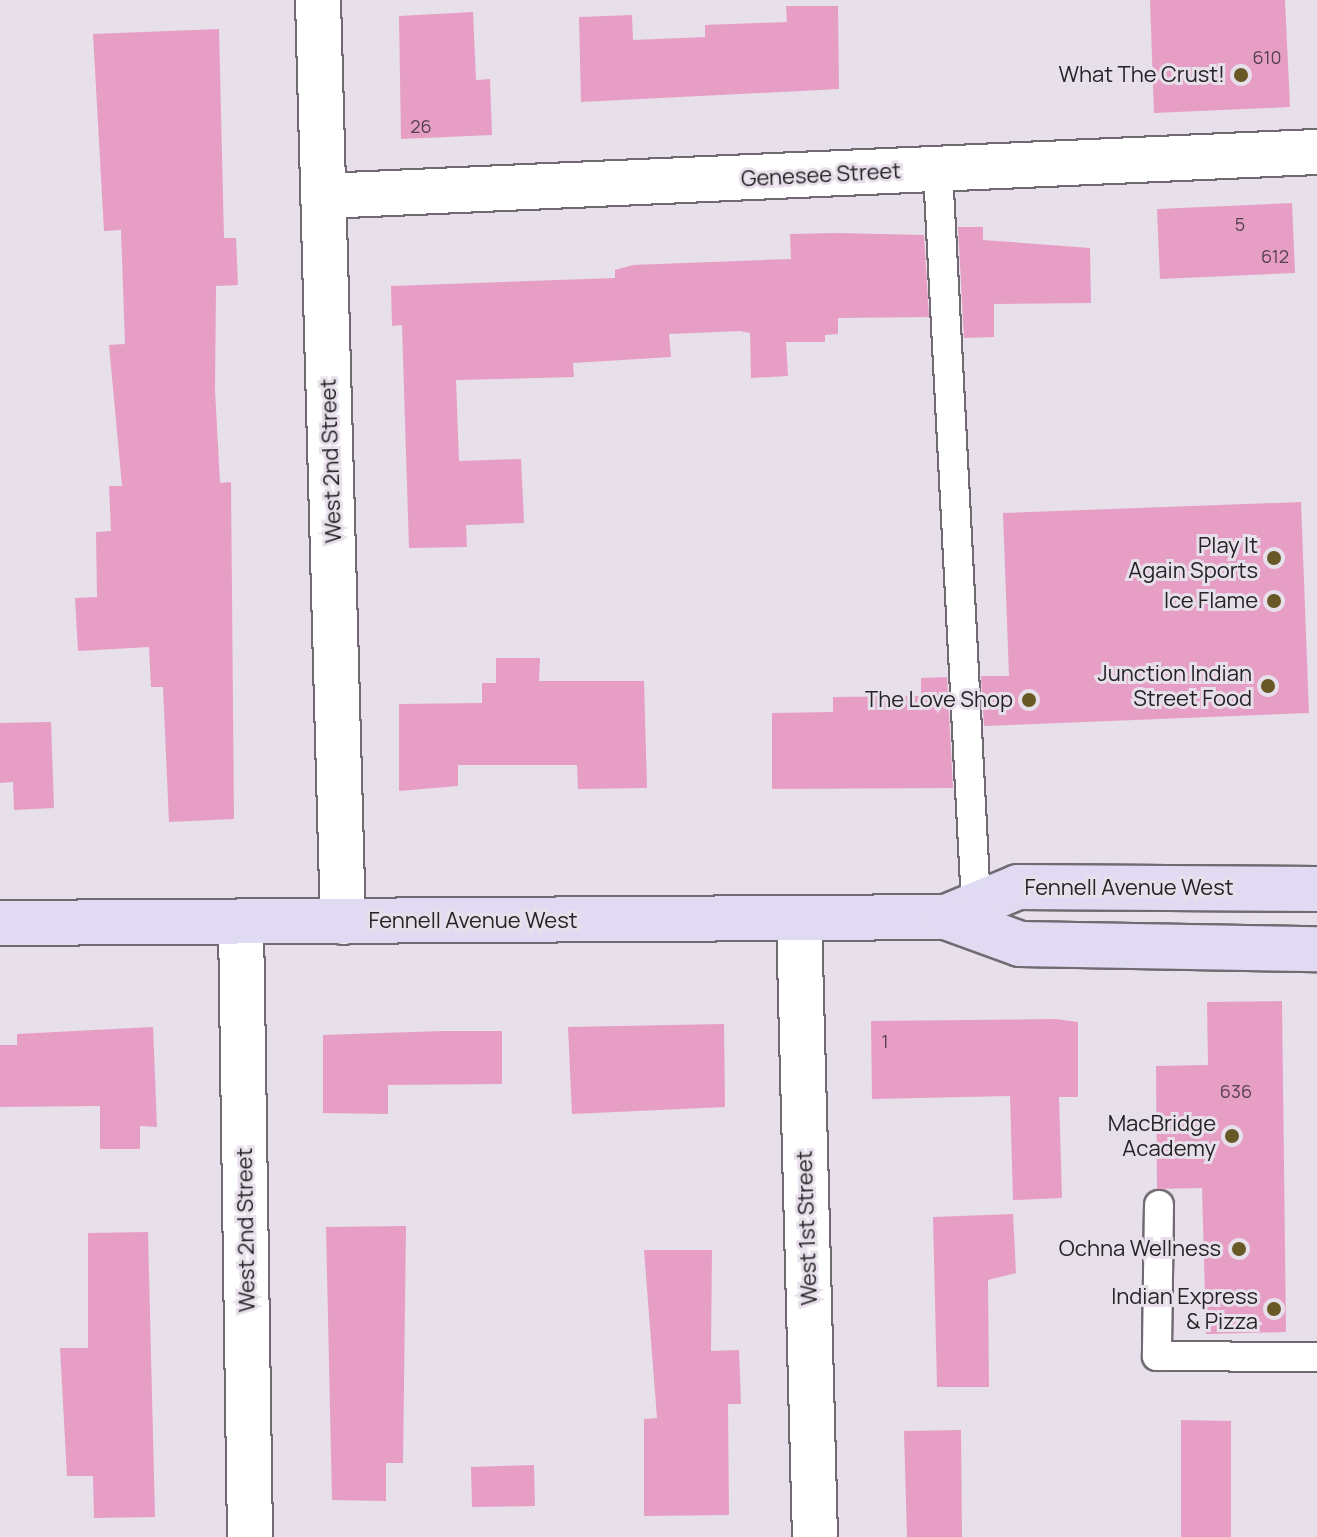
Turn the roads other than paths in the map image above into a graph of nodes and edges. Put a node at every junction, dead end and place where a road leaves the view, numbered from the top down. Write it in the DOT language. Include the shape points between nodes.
graph roads {
  1 [pos="318,0"];
  2 [pos="1317,152"];
  3 [pos="938,171"];
  4 [pos="324,196"];
  5 [pos="1317,889"];
  6 [pos="961,910"];
  7 [pos="799,919"];
  8 [pos="343,922"];
  9 [pos="0,923"];
  10 [pos="241,923"];
  11 [pos="1317,949"];
  12 [pos="1159,1205"];
  13 [pos="1317,1357"];
  14 [pos="250,1537"];
  15 [pos="815,1537"];
  1 -- 4 [label="street, West 2nd Street"];
  2 -- 3 [label="street, Genesee Street"];
  3 -- 4 [label="street, Genesee Street"];
  3 -- 6 [label="lane"];
  4 -- 8 [label="street, West 2nd Street"];
  5 -- 6 [label="main road, Fennell Avenue West" via="1018,887"];
  6 -- 7 [label="main road, Fennell Avenue West"];
  6 -- 11 [label="main road, Fennell Avenue West" via="1020,944"];
  7 -- 8 [label="main road, Fennell Avenue West"];
  7 -- 15 [label="street, West 1st Street"];
  8 -- 10 [label="main road, Fennell Avenue West"];
  9 -- 10 [label="main road, Fennell Avenue West"];
  10 -- 14 [label="street, West 2nd Street"];
  12 -- 13 [label="lane" via="1157,1356"];
}
